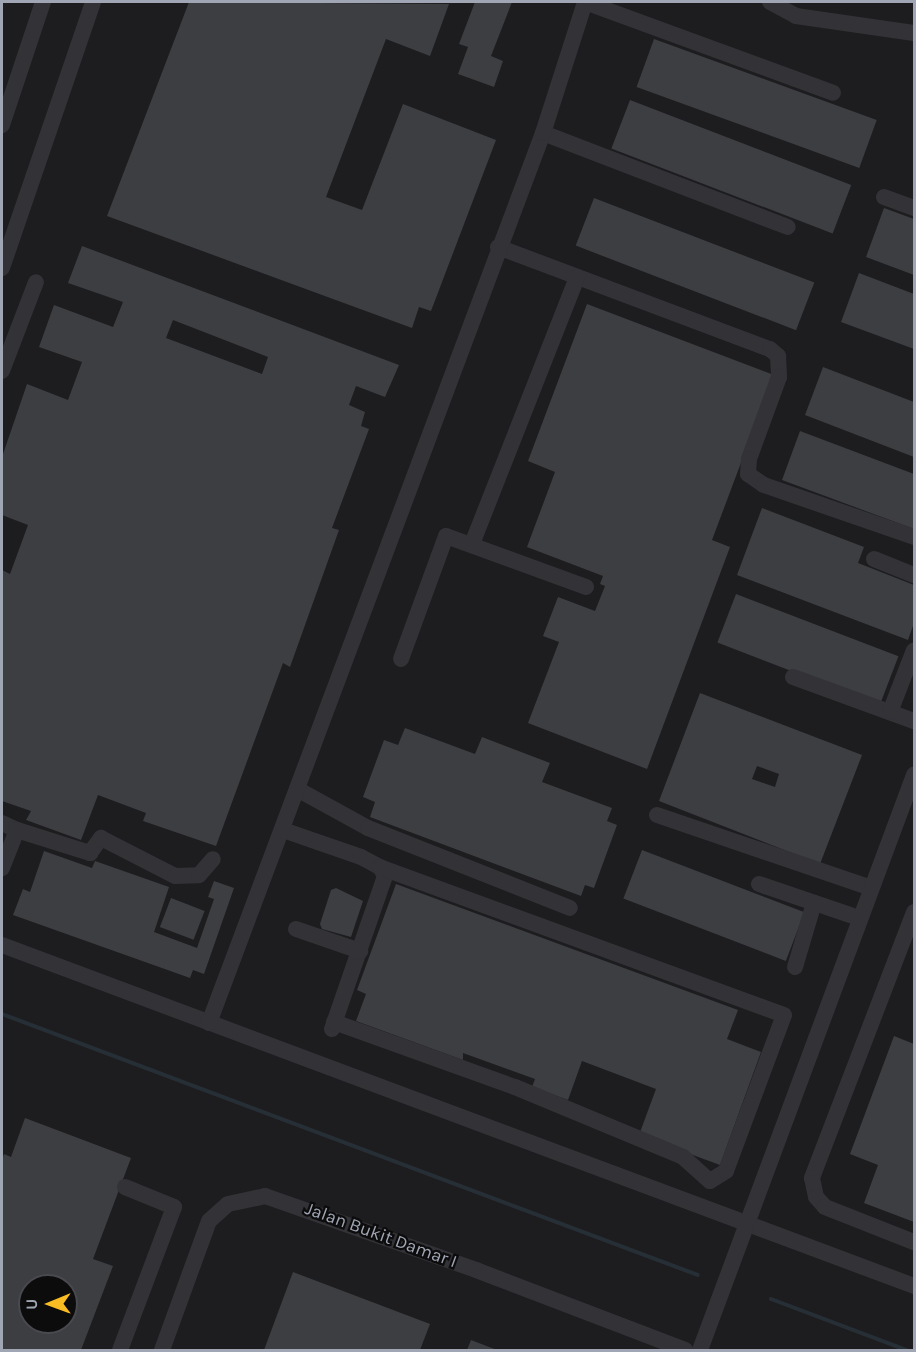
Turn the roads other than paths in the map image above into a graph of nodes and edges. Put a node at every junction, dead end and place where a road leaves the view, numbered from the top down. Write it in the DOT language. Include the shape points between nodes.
graph roads {
  1 [pos="43,2"];
  2 [pos="93,2"];
  3 [pos="585,2"];
  4 [pos="770,2"];
  5 [pos="915,33"];
  6 [pos="833,93"];
  7 [pos="2,125"];
  8 [pos="543,133"];
  9 [pos="884,197"];
  10 [pos="915,208"];
  11 [pos="788,227"];
  12 [pos="498,247"];
  13 [pos="2,268"];
  14 [pos="577,277"];
  15 [pos="36,282"];
  16 [pos="2,371"];
  17 [pos="915,537"];
  18 [pos="472,544"];
  19 [pos="874,560"];
  20 [pos="915,575"];
  21 [pos="586,587"];
  22 [pos="915,650"];
  23 [pos="401,659"];
  24 [pos="793,677"];
  25 [pos="890,712"];
  26 [pos="915,721"];
  27 [pos="913,786"];
  28 [pos="297,789"];
  29 [pos="657,815"];
  30 [pos="9,826"];
  31 [pos="283,830"];
  32 [pos="213,859"];
  33 [pos="380,867"];
  34 [pos="2,868"];
  35 [pos="759,884"];
  36 [pos="871,888"];
  37 [pos="814,903"];
  38 [pos="570,908"];
  39 [pos="915,912"];
  40 [pos="860,918"];
  41 [pos="296,929"];
  42 [pos="2,945"];
  43 [pos="360,951"];
  44 [pos="795,967"];
  45 [pos="209,1023"];
  46 [pos="125,1187"];
  47 [pos="748,1223"];
  48 [pos="915,1242"];
  49 [pos="915,1286"];
  50 [pos="120,1350"];
  51 [pos="162,1350"];
  52 [pos="685,1350"];
  53 [pos="700,1350"];
  1 -- 7 [label="street"];
  2 -- 13 [label="street"];
  3 -- 6 [label="street"];
  3 -- 8 [label="street"];
  4 -- 5 [label="street" via="796,16"];
  8 -- 11 [label="street"];
  8 -- 12 [label="street"];
  9 -- 10 [label="street"];
  12 -- 14 [label="street"];
  12 -- 28 [label="street"];
  14 -- 17 [label="street" via="770,349 778,357 779,377 749,459 748,474 764,485"];
  14 -- 18 [label="street"];
  15 -- 16 [label="street"];
  18 -- 21 [label="street"];
  18 -- 23 [label="street" via="454,536 446,536 439,543"];
  19 -- 20 [label="street"];
  22 -- 25 [label="street"];
  24 -- 25 [label="street"];
  25 -- 26 [label="street"];
  27 -- 36 [label="street"];
  28 -- 31 [label="street"];
  28 -- 38 [label="street" via="369,828"];
  29 -- 36 [label="street"];
  30 -- 32 [label="street" via="90,853 100,838 175,876 199,875"];
  30 -- 34 [label="street"];
  31 -- 33 [label="street"];
  31 -- 45 [label="street"];
  33 -- 43 [label="street" via="385,876"];
  33 -- 43 [label="street" via="784,1015 726,1171 710,1181 683,1157 515,1087 333,1025"];
  35 -- 37 [label="street"];
  36 -- 40 [label="street"];
  37 -- 40 [label="street"];
  37 -- 44 [label="street"];
  39 -- 48 [label="street" via="812,1178 816,1197 825,1207"];
  40 -- 47 [label="street"];
  41 -- 43 [label="street"];
  42 -- 45 [label="street"];
  45 -- 47 [label="street"];
  46 -- 50 [label="street" via="174,1207"];
  47 -- 49 [label="street"];
  47 -- 53 [label="street"];
  51 -- 52 [label="street, Jalan Bukit Damar I" via="209,1221 228,1204 266,1196 476,1269"];
}
